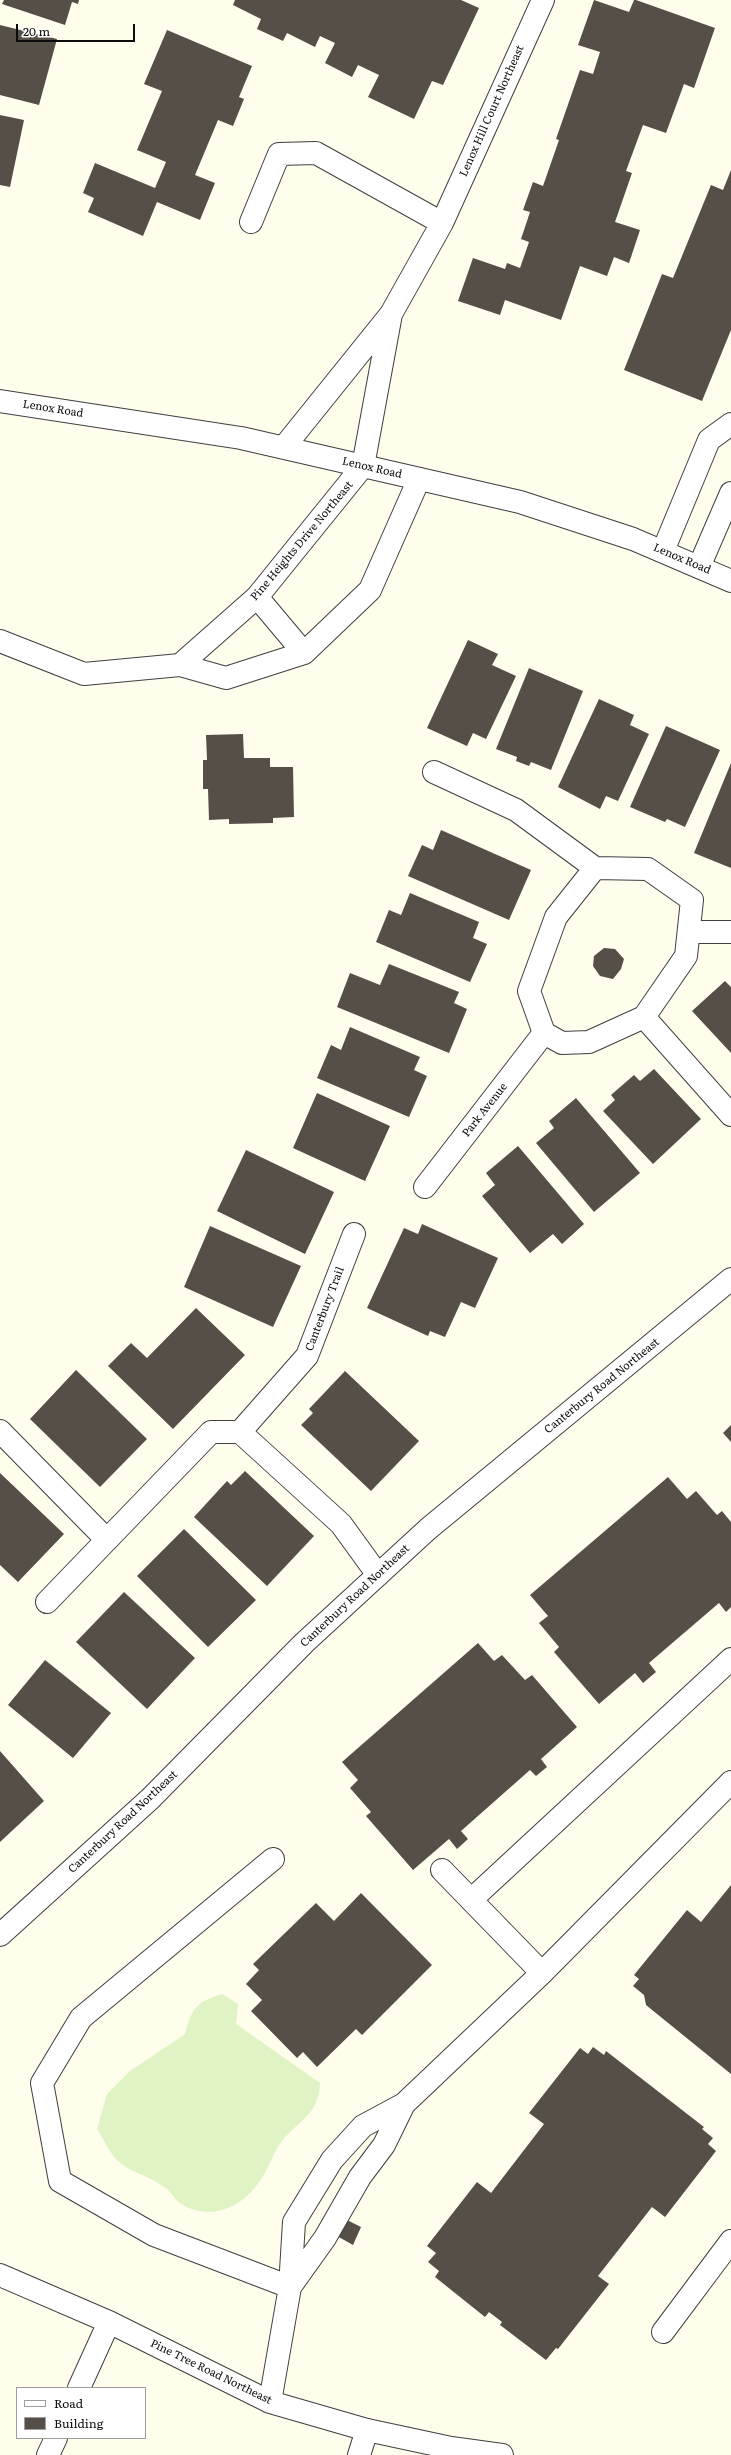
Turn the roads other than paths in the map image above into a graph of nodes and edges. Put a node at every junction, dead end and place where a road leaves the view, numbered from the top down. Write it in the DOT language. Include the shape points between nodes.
graph roads {
  1 [pos="543,0"];
  2 [pos="251,222"];
  3 [pos="442,223"];
  4 [pos="391,314"];
  5 [pos="0,401"];
  6 [pos="731,424"];
  7 [pos="284,447"];
  8 [pos="363,466"];
  9 [pos="419,478"];
  10 [pos="731,493"];
  11 [pos="663,551"];
  12 [pos="699,567"];
  13 [pos="731,581"];
  14 [pos="257,597"];
  15 [pos="0,641"];
  16 [pos="304,653"];
  17 [pos="180,664"];
  18 [pos="434,772"];
  19 [pos="594,868"];
  20 [pos="689,932"];
  21 [pos="731,932"];
  22 [pos="644,1017"];
  23 [pos="544,1033"];
  24 [pos="731,1115"];
  25 [pos="425,1187"];
  26 [pos="354,1234"];
  27 [pos="731,1279"];
  28 [pos="0,1431"];
  29 [pos="240,1432"];
  30 [pos="107,1540"];
  31 [pos="378,1575"];
  32 [pos="47,1602"];
  33 [pos="731,1659"];
  34 [pos="731,1782"];
  35 [pos="273,1859"];
  36 [pos="442,1870"];
  37 [pos="471,1900"];
  38 [pos="0,1935"];
  39 [pos="542,1973"];
  40 [pos="404,2104"];
  41 [pos="332,2160"];
  42 [pos="357,2182"];
  43 [pos="731,2241"];
  44 [pos="0,2275"];
  45 [pos="290,2287"];
  46 [pos="109,2322"];
  47 [pos="663,2332"];
  48 [pos="79,2387"];
  49 [pos="270,2402"];
  50 [pos="367,2430"];
  51 [pos="56,2439"];
  52 [pos="48,2455"];
  53 [pos="360,2455"];
  54 [pos="502,2455"];
  1 -- 3 [label="street, Lenox Hill Court Northeast"];
  2 -- 3 [label="street" via="279,154 316,152"];
  3 -- 4 [label="street, Lenox Hill Court Northeast"];
  4 -- 7 [label="street, Lenox Hill Court Northeast"];
  4 -- 8 [label="street, Lenox Hill Court Northeast"];
  5 -- 7 [label="street, Lenox Road" via="242,438"];
  6 -- 11 [label="street" via="709,440"];
  7 -- 8 [label="street, Lenox Road"];
  8 -- 9 [label="street, Lenox Road"];
  8 -- 14 [label="street, Pine Heights Drive Northeast"];
  9 -- 11 [label="street, Lenox Road" via="520,502"];
  9 -- 16 [label="street" via="370,590"];
  10 -- 12 [label="street"];
  11 -- 12 [label="street, Lenox Road"];
  12 -- 13 [label="street, Lenox Road"];
  14 -- 16 [label="street"];
  14 -- 17 [label="street, Pine Heights Drive Northeast"];
  15 -- 17 [label="street" via="84,674"];
  16 -- 17 [label="street" via="226,678"];
  18 -- 19 [label="street" via="516,810"];
  19 -- 20 [label="street" via="648,869 692,900"];
  19 -- 23 [label="street" via="556,917 528,991"];
  20 -- 21 [label="street"];
  20 -- 22 [label="street" via="686,956"];
  22 -- 23 [label="street" via="589,1042 562,1043"];
  22 -- 24 [label="street"];
  23 -- 25 [label="street, Park Avenue"];
  26 -- 29 [label="street, Canterbury Trail" via="307,1356"];
  27 -- 31 [label="street, Canterbury Road Northeast" via="428,1529"];
  28 -- 30 [label="street"];
  29 -- 30 [label="street" via="211,1432"];
  29 -- 31 [label="street" via="341,1524"];
  30 -- 32 [label="street"];
  31 -- 38 [label="street, Canterbury Road Northeast" via="304,1643 150,1799"];
  33 -- 37 [label="street"];
  34 -- 39 [label="street"];
  35 -- 45 [label="street" via="81,2018 42,2082 60,2182 154,2235"];
  36 -- 37 [label="street"];
  37 -- 39 [label="street"];
  39 -- 40 [label="street"];
  40 -- 41 [label="street" via="363,2126"];
  40 -- 42 [label="street" via="384,2145"];
  41 -- 42 [label="street"];
  41 -- 45 [label="street" via="294,2222"];
  42 -- 45 [label="street" via="325,2238"];
  43 -- 47 [label="street"];
  44 -- 46 [label="street, Pine Tree Road Northeast"];
  45 -- 49 [label="street"];
  46 -- 48 [label="street"];
  46 -- 49 [label="street, Pine Tree Road Northeast"];
  49 -- 50 [label="street, Pine Tree Road Northeast"];
  50 -- 53 [label="street"];
  50 -- 54 [label="street, Pine Tree Road Northeast" via="450,2448"];
  51 -- 52 [label="street"];
}
